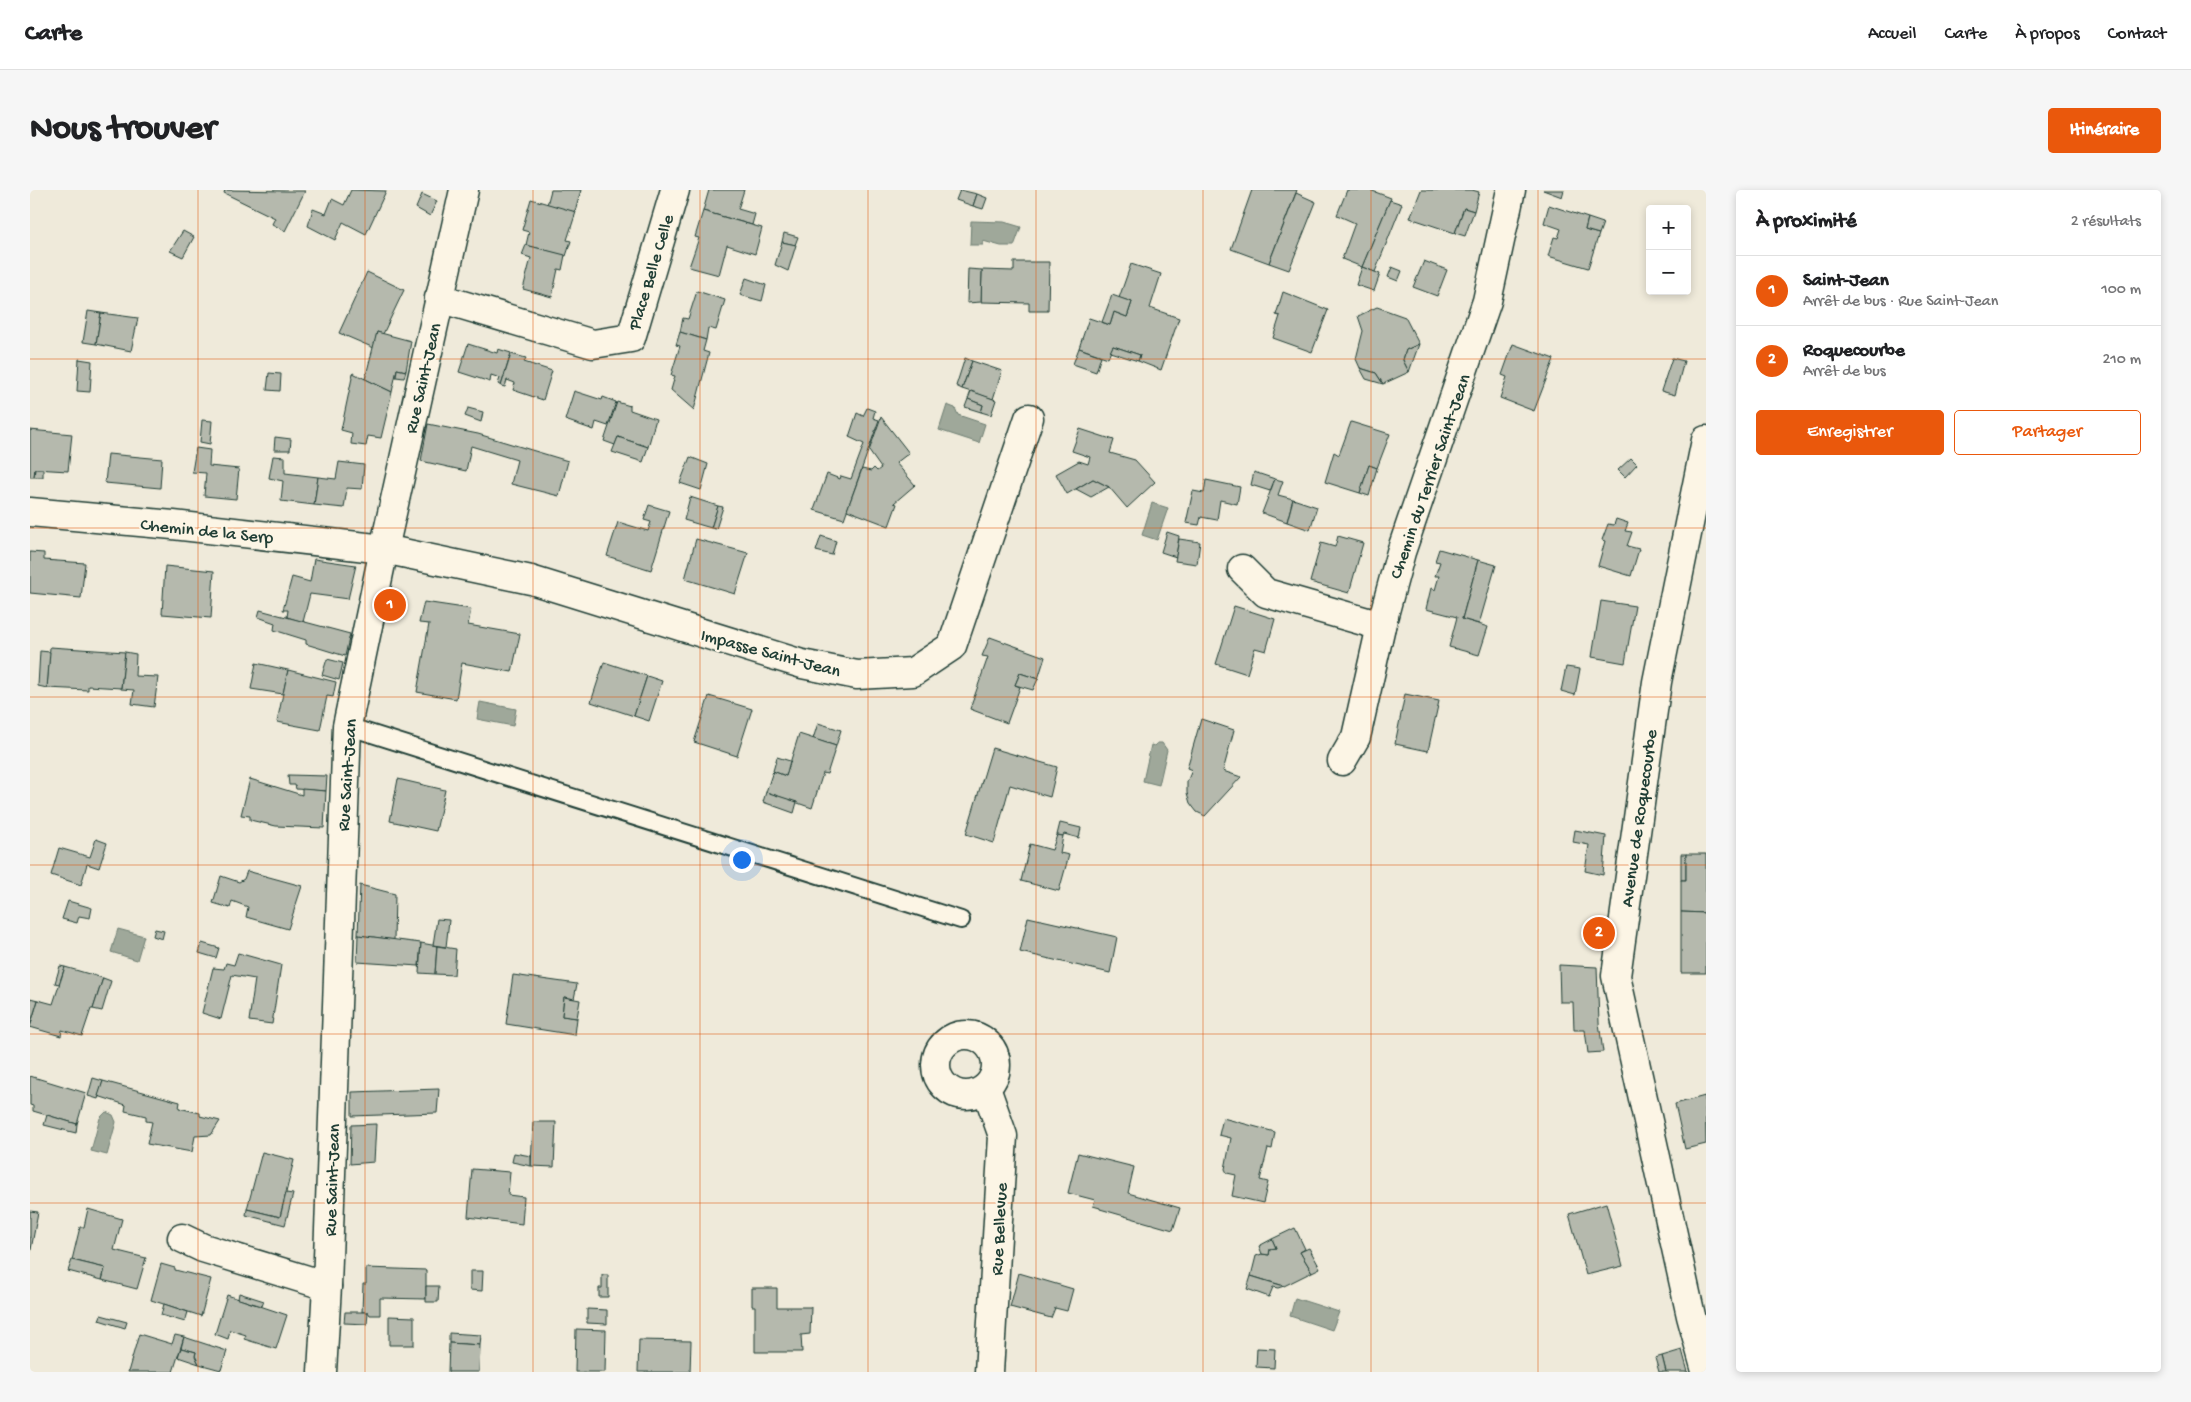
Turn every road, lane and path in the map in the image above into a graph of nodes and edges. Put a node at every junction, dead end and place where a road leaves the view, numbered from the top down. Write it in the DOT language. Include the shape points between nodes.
graph roads {
  1 [pos="464,190"];
  2 [pos="675,190"];
  3 [pos="1511,190"];
  4 [pos="440,298"];
  5 [pos="1029,418"];
  6 [pos="1706,440"];
  7 [pos="30,512"];
  8 [pos="384,549"];
  9 [pos="1242,569"];
  10 [pos="1381,626"];
  11 [pos="347,726"];
  12 [pos="1342,761"];
  13 [pos="961,920"];
  14 [pos="986,1088"];
  15 [pos="182,1238"];
  16 [pos="327,1286"];
  17 [pos="1706,1370"];
  18 [pos="322,1372"];
  19 [pos="989,1372"];
  1 -- 4 [label="street, Rue Saint-Jean"];
  2 -- 4 [label="street, Place Belle Celle" via="631,338 593,344"];
  3 -- 10 [label="street, Chemin du Terrier Saint-Jean" via="1488,301 1401,552"];
  4 -- 8 [label="street, Rue Saint-Jean"];
  5 -- 8 [label="street, Impasse Saint-Jean" via="952,646 913,672 857,675 802,664 531,580"];
  6 -- 17 [label="street, Avenue de Roquecourbe" via="1657,682 1616,976 1691,1316"];
  7 -- 8 [label="street, Chemin de la Serp"];
  8 -- 11 [label="street, Rue Saint-Jean"];
  9 -- 10 [label="street" via="1266,593"];
  10 -- 12 [label="street, Chemin du Terrier Saint-Jean" via="1356,738"];
  11 -- 13 [label="lane"];
  11 -- 16 [label="street, Rue Saint-Jean"];
  14 -- 19 [label="street, Rue Bellevue" via="1003,1136"];
  15 -- 16 [label="street" via="203,1248"];
  16 -- 18 [label="street, Rue Saint-Jean"];
}
